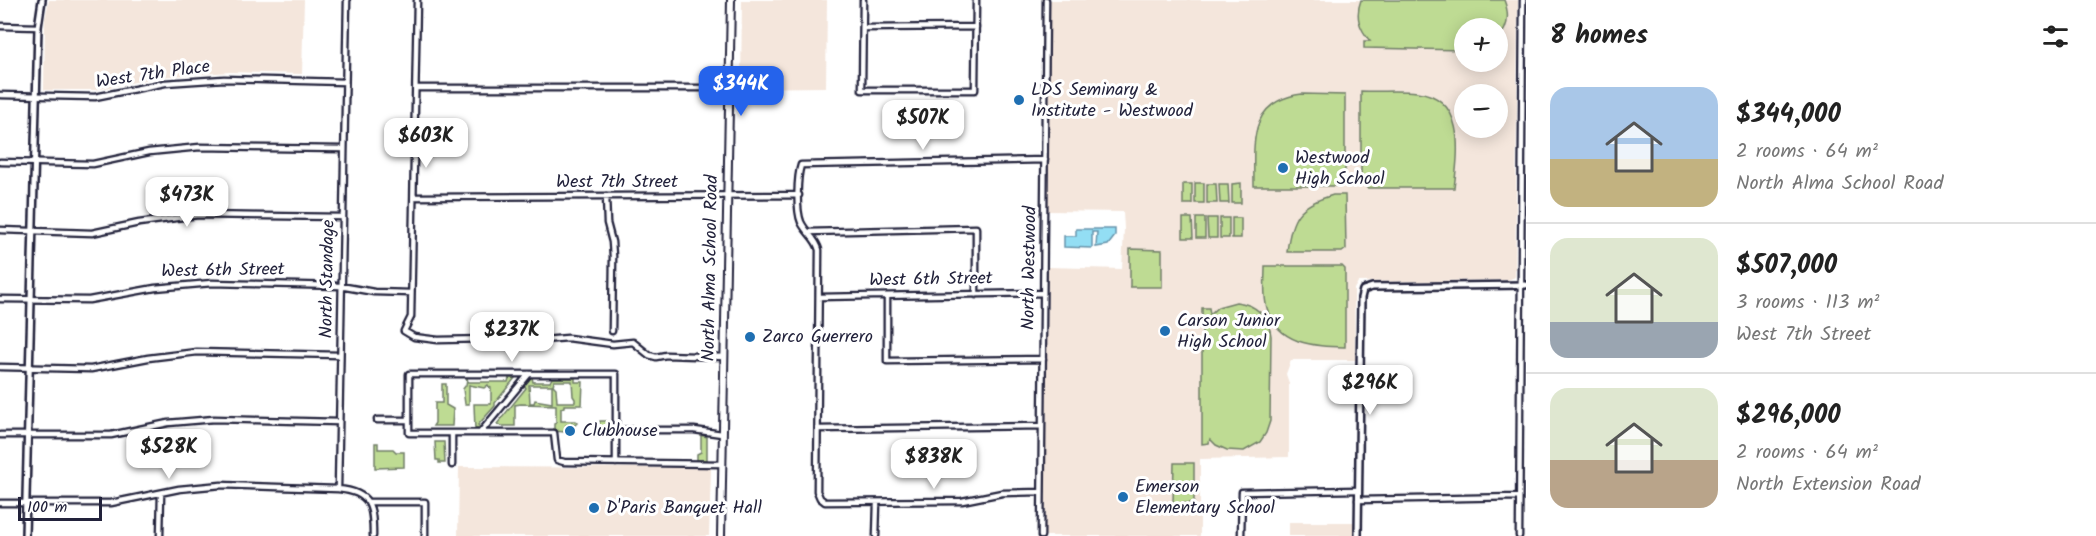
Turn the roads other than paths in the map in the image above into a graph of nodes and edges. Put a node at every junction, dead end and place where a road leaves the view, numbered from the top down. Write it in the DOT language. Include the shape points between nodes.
graph roads {
  1 [pos="42,0"];
  2 [pos="347,0"];
  3 [pos="417,0"];
  4 [pos="731,0"];
  5 [pos="863,0"];
  6 [pos="976,0"];
  7 [pos="1046,0"];
  8 [pos="1523,0"];
  9 [pos="1524,13"];
  10 [pos="0,26"];
  11 [pos="38,27"];
  12 [pos="975,27"];
  13 [pos="863,28"];
  14 [pos="345,82"];
  15 [pos="416,88"];
  16 [pos="729,88"];
  17 [pos="0,94"];
  18 [pos="36,96"];
  19 [pos="1524,97"];
  20 [pos="343,149"];
  21 [pos="1045,160"];
  22 [pos="0,162"];
  23 [pos="34,164"];
  24 [pos="1524,177"];
  25 [pos="799,195"];
  26 [pos="606,196"];
  27 [pos="728,196"];
  28 [pos="414,197"];
  29 [pos="343,217"];
  30 [pos="0,230"];
  31 [pos="33,232"];
  32 [pos="808,232"];
  33 [pos="1524,284"];
  34 [pos="340,286"];
  35 [pos="411,293"];
  36 [pos="1043,293"];
  37 [pos="976,295"];
  38 [pos="887,296"];
  39 [pos="819,297"];
  40 [pos="0,299"];
  41 [pos="31,300"];
  42 [pos="612,332"];
  43 [pos="340,355"];
  44 [pos="724,357"];
  45 [pos="1043,359"];
  46 [pos="0,367"];
  47 [pos="30,368"];
  48 [pos="529,374"];
  49 [pos="377,420"];
  50 [pos="409,420"];
  51 [pos="339,422"];
  52 [pos="1042,426"];
  53 [pos="818,429"];
  54 [pos="616,430"];
  55 [pos="452,433"];
  56 [pos="480,433"];
  57 [pos="722,434"];
  58 [pos="0,435"];
  59 [pos="27,435"];
  60 [pos="616,462"];
  61 [pos="722,464"];
  62 [pos="452,465"];
  63 [pos="338,489"];
  64 [pos="1358,490"];
  65 [pos="1041,492"];
  66 [pos="161,493"];
  67 [pos="1519,498"];
  68 [pos="1358,500"];
  69 [pos="369,502"];
  70 [pos="0,503"];
  71 [pos="26,503"];
  72 [pos="877,503"];
  73 [pos="25,536"];
  74 [pos="160,536"];
  75 [pos="373,536"];
  76 [pos="425,536"];
  77 [pos="721,536"];
  78 [pos="876,536"];
  79 [pos="1041,536"];
  80 [pos="1241,536"];
  81 [pos="1358,536"];
  82 [pos="1519,536"];
  1 -- 11 [label="street"];
  2 -- 14 [label="street, North Standage"];
  3 -- 15 [label="street"];
  4 -- 16 [label="main road, North Alma School Road"];
  5 -- 13 [label="street"];
  6 -- 12 [label="street"];
  7 -- 21 [label="street, North Westwood"];
  8 -- 9 [label="street"];
  9 -- 19 [label="street"];
  10 -- 11 [label="street"];
  11 -- 18 [label="street"];
  12 -- 13 [label="street"];
  12 -- 13 [label="street" via="975,90 862,90"];
  14 -- 18 [label="street, West 7th Place" via="224,79 165,83 95,97"];
  14 -- 20 [label="street, North Standage"];
  15 -- 16 [label="street"];
  15 -- 28 [label="street"];
  16 -- 27 [label="main road, North Alma School Road"];
  17 -- 18 [label="street, West 7th Place"];
  18 -- 23 [label="street"];
  19 -- 24 [label="street"];
  20 -- 23 [label="street" via="200,147 93,164"];
  20 -- 29 [label="street, North Standage"];
  21 -- 25 [label="street" via="801,165"];
  21 -- 36 [label="street, North Westwood"];
  22 -- 23 [label="street"];
  23 -- 31 [label="street"];
  24 -- 33 [label="street"];
  25 -- 27 [label="street, West 7th Street"];
  25 -- 32 [label="street" via="801,221"];
  26 -- 27 [label="street, West 7th Street"];
  26 -- 28 [label="street, West 7th Street"];
  26 -- 42 [label="street" via="613,256"];
  27 -- 44 [label="main road, North Alma School Road"];
  28 -- 35 [label="street"];
  29 -- 31 [label="street" via="198,215 92,233"];
  29 -- 34 [label="street, North Standage"];
  30 -- 31 [label="street"];
  31 -- 41 [label="street"];
  32 -- 37 [label="street" via="975,228"];
  32 -- 39 [label="street" via="819,250"];
  33 -- 64 [label="street" via="1364,290 1360,298"];
  33 -- 67 [label="street"];
  34 -- 35 [label="street, West 6th Street"];
  34 -- 41 [label="street, West 6th Street" via="212,283 89,300"];
  34 -- 43 [label="street, North Standage"];
  35 -- 44 [label="street" via="411,317 404,331 414,337 633,342 656,357"];
  36 -- 37 [label="street, West 6th Street"];
  36 -- 45 [label="street, North Westwood"];
  37 -- 38 [label="street, West 6th Street"];
  38 -- 39 [label="street, West 6th Street"];
  38 -- 45 [label="street" via="887,361"];
  39 -- 53 [label="street"];
  40 -- 41 [label="street, West 6th Street"];
  41 -- 47 [label="street"];
  43 -- 47 [label="street" via="198,352 91,369"];
  43 -- 51 [label="street, North Standage"];
  44 -- 57 [label="main road, North Alma School Road"];
  45 -- 52 [label="street, North Westwood"];
  46 -- 47 [label="street"];
  47 -- 59 [label="street"];
  48 -- 50 [label="street" via="409,374"];
  48 -- 54 [label="street" via="616,374"];
  48 -- 56 [label="street"];
  49 -- 50 [label="street"];
  50 -- 55 [label="street" via="409,433"];
  51 -- 59 [label="street" via="213,419 168,423 111,435"];
  51 -- 63 [label="street, North Standage"];
  52 -- 53 [label="street"];
  52 -- 65 [label="street, North Westwood"];
  53 -- 72 [label="street" via="820,498 825,502"];
  54 -- 57 [label="street"];
  54 -- 60 [label="street"];
  55 -- 56 [label="street"];
  55 -- 62 [label="street"];
  56 -- 60 [label="street" via="554,433 557,460"];
  57 -- 61 [label="main road, North Alma School Road"];
  58 -- 59 [label="street"];
  59 -- 71 [label="street"];
  60 -- 61 [label="street"];
  61 -- 77 [label="main road, North Alma School Road"];
  63 -- 66 [label="street" via="221,485"];
  63 -- 69 [label="street" via="358,494"];
  64 -- 68 [label="street"];
  64 -- 80 [label="street" via="1242,492"];
  65 -- 72 [label="street" via="1002,493 962,501"];
  65 -- 79 [label="street, North Westwood"];
  66 -- 71 [label="street" via="111,503"];
  66 -- 74 [label="street"];
  67 -- 68 [label="street"];
  67 -- 82 [label="street"];
  68 -- 81 [label="street"];
  69 -- 75 [label="street"];
  69 -- 76 [label="street" via="426,502"];
  70 -- 71 [label="street"];
  71 -- 73 [label="street"];
  72 -- 78 [label="street"];
}
